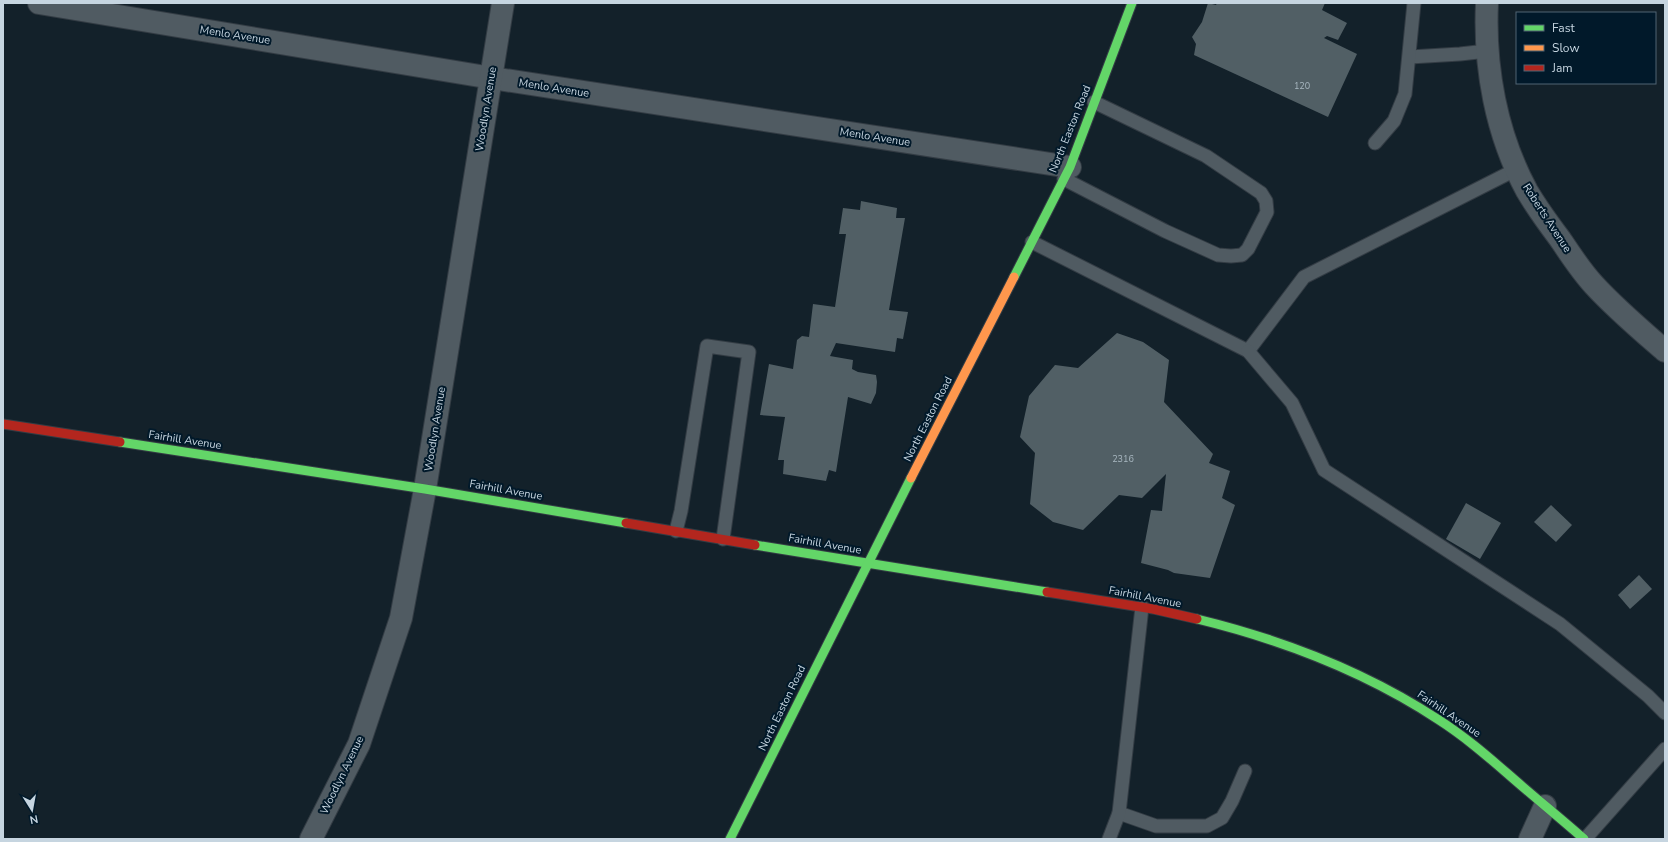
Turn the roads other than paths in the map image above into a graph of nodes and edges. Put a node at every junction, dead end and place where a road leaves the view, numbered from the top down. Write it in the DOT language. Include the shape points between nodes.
graph roads {
  1 [pos="39,3"];
  2 [pos="503,3"];
  3 [pos="1132,3"];
  4 [pos="1414,3"];
  5 [pos="1487,3"];
  6 [pos="1487,51"];
  7 [pos="1410,57"];
  8 [pos="492,78"];
  9 [pos="1094,102"];
  10 [pos="1375,142"];
  11 [pos="1517,169"];
  12 [pos="1067,173"];
  13 [pos="1032,242"];
  14 [pos="1248,351"];
  15 [pos="1665,351"];
  16 [pos="3,424"];
  17 [pos="425,489"];
  18 [pos="676,532"];
  19 [pos="723,539"];
  20 [pos="867,564"];
  21 [pos="1142,607"];
  22 [pos="1665,713"];
  23 [pos="1665,749"];
  24 [pos="1245,771"];
  25 [pos="1546,806"];
  26 [pos="1119,813"];
  27 [pos="311,839"];
  28 [pos="730,839"];
  29 [pos="1109,839"];
  30 [pos="1530,839"];
  31 [pos="1585,839"];
  1 -- 8 [label="street, Menlo Avenue"];
  2 -- 8 [label="street, Woodlyn Avenue"];
  3 -- 9 [label="street, North Easton Road"];
  4 -- 7 [label="lane"];
  5 -- 6 [label="street, Roberts Avenue"];
  6 -- 7 [label="lane"];
  6 -- 11 [label="street, Roberts Avenue" via="1498,114"];
  7 -- 10 [label="lane" via="1405,94 1394,120"];
  8 -- 12 [label="street, Menlo Avenue"];
  8 -- 17 [label="street, Woodlyn Avenue"];
  9 -- 12 [label="street, North Easton Road"];
  9 -- 12 [label="lane" via="1206,156 1261,193 1266,201 1267,212 1248,249 1242,255 1218,255 1164,231"];
  11 -- 14 [label="lane" via="1304,277"];
  11 -- 15 [label="street, Roberts Avenue" via="1538,210 1594,285"];
  12 -- 13 [label="street, North Easton Road"];
  13 -- 14 [label="lane"];
  13 -- 20 [label="street, North Easton Road"];
  14 -- 22 [label="lane" via="1292,403 1324,470 1560,624"];
  16 -- 17 [label="street, Fairhill Avenue"];
  17 -- 18 [label="street, Fairhill Avenue"];
  17 -- 27 [label="street, Woodlyn Avenue" via="401,618 359,744"];
  18 -- 19 [label="street, Fairhill Avenue"];
  18 -- 19 [label="lane" via="707,346 749,352"];
  19 -- 20 [label="street, Fairhill Avenue"];
  20 -- 21 [label="street, Fairhill Avenue"];
  20 -- 28 [label="street, North Easton Road"];
  21 -- 25 [label="street, Fairhill Avenue" via="1224,626 1273,641 1363,676 1440,720 1473,744"];
  21 -- 26 [label="lane"];
  23 -- 31 [label="lane"];
  24 -- 26 [label="lane" via="1222,818 1207,826 1156,826"];
  25 -- 30 [label="street"];
  25 -- 31 [label="street, Fairhill Avenue"];
  26 -- 29 [label="lane"];
}
